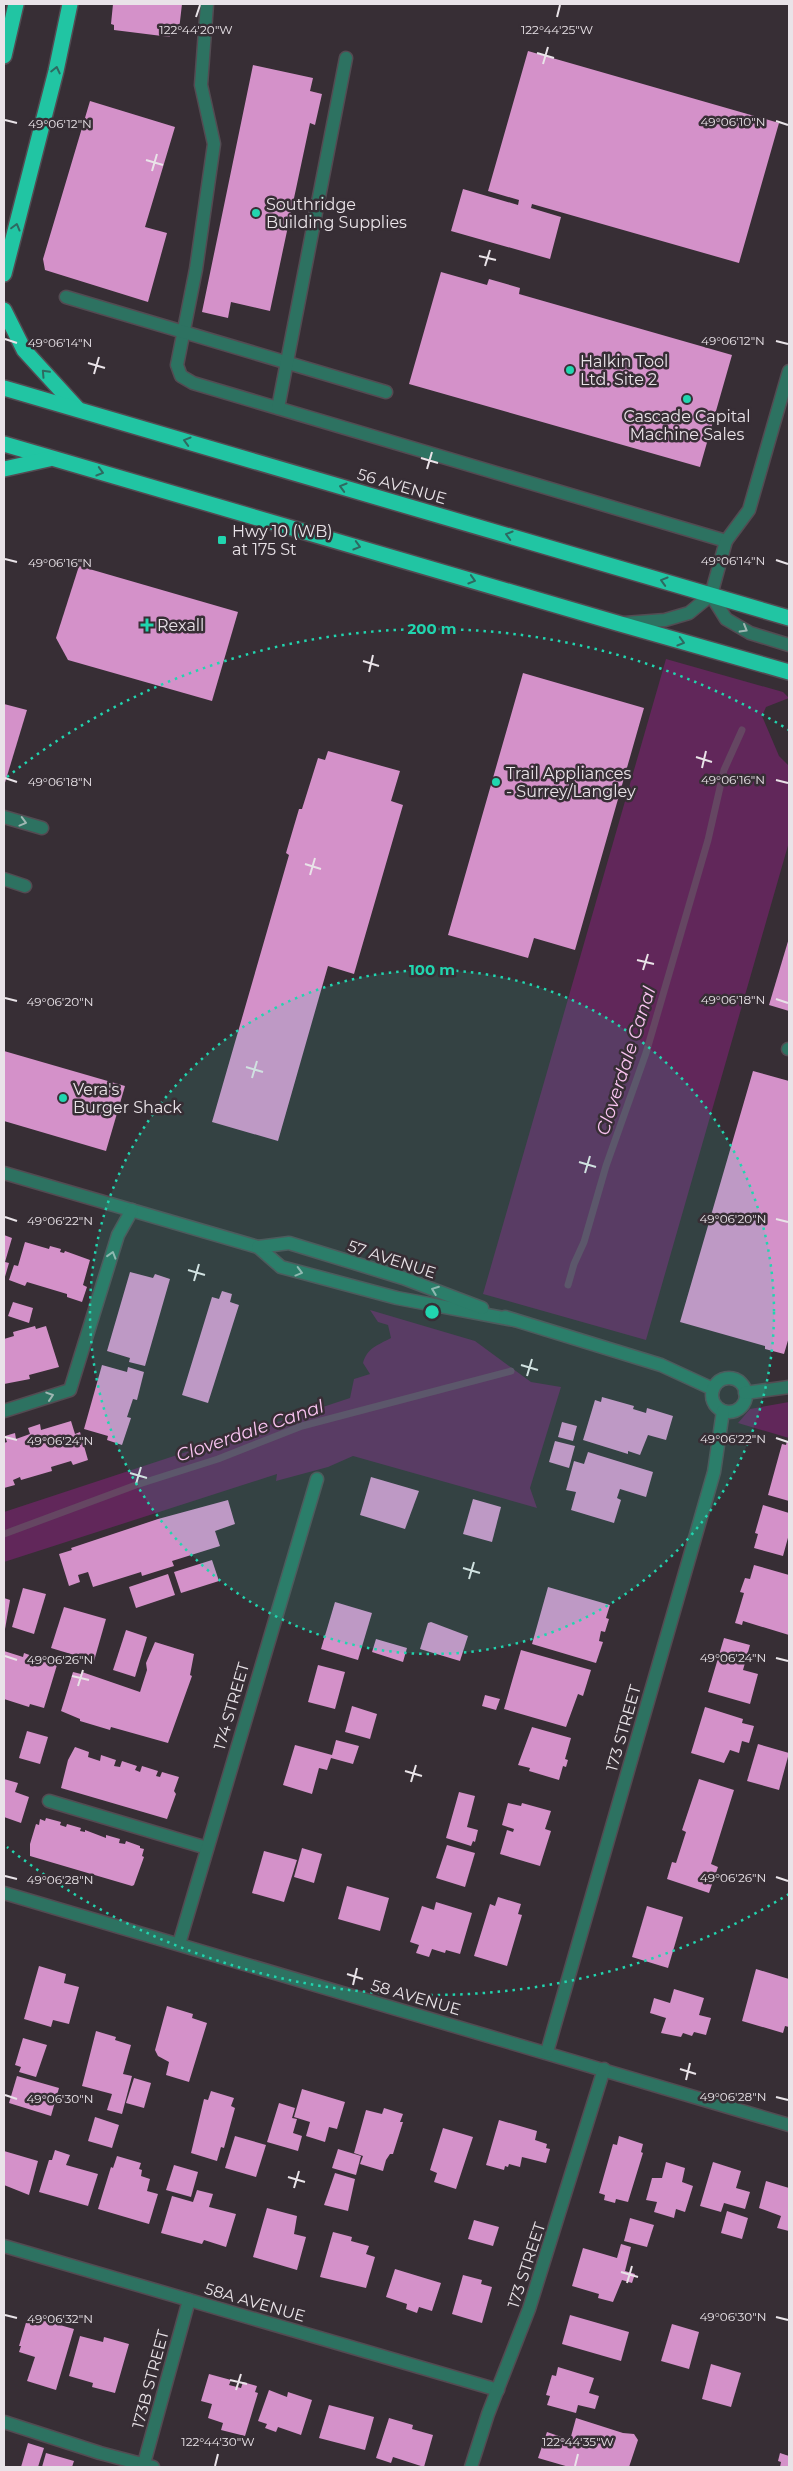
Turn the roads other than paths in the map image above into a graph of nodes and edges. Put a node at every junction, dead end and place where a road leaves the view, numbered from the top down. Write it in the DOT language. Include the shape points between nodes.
graph roads {
  1 [pos="16,4"];
  2 [pos="70,4"];
  3 [pos="207,4"];
  4 [pos="4,56"];
  5 [pos="346,58"];
  6 [pos="4,274"];
  7 [pos="66,297"];
  8 [pos="4,310"];
  9 [pos="183,334"];
  10 [pos="287,364"];
  11 [pos="789,373"];
  12 [pos="4,388"];
  13 [pos="386,392"];
  14 [pos="278,408"];
  15 [pos="78,409"];
  16 [pos="4,444"];
  17 [pos="53,459"];
  18 [pos="4,469"];
  19 [pos="726,541"];
  20 [pos="711,595"];
  21 [pos="789,618"];
  22 [pos="617,624"];
  23 [pos="789,645"];
  24 [pos="789,672"];
  25 [pos="4,817"];
  26 [pos="42,828"];
  27 [pos="4,879"];
  28 [pos="25,886"];
  29 [pos="4,1173"];
  30 [pos="132,1210"];
  31 [pos="258,1248"];
  32 [pos="514,1320"];
  33 [pos="789,1387"];
  34 [pos="713,1389"];
  35 [pos="745,1393"];
  36 [pos="4,1411"];
  37 [pos="724,1411"];
  38 [pos="316,1478"];
  39 [pos="49,1801"];
  40 [pos="207,1848"];
  41 [pos="4,1893"];
  42 [pos="179,1944"];
  43 [pos="547,2052"];
  44 [pos="604,2069"];
  45 [pos="789,2125"];
  46 [pos="4,2246"];
  47 [pos="189,2300"];
  48 [pos="498,2390"];
  49 [pos="4,2422"];
  50 [pos="147,2466"];
  51 [pos="471,2467"];
  1 -- 4 [label="highway"];
  6 -- 2 [label="highway, one-way" via="56,72"];
  3 -- 9 [label="street" via="200,85 214,144"];
  5 -- 10 [label="street"];
  7 -- 9 [label="street"];
  15 -- 8 [label="highway, one-way" via="24,350"];
  9 -- 10 [label="street"];
  9 -- 14 [label="street" via="177,365 181,376 192,383"];
  10 -- 13 [label="street"];
  10 -- 14 [label="street"];
  11 -- 19 [label="street" via="749,510"];
  12 -- 15 [label="highway, 56 AVENUE"];
  14 -- 19 [label="street"];
  20 -- 15 [label="highway, 56 AVENUE, one-way"];
  16 -- 17 [label="highway"];
  17 -- 18 [label="highway"];
  17 -- 22 [label="highway, one-way"];
  19 -- 20 [label="street"];
  20 -- 21 [label="highway, 56 AVENUE"];
  20 -- 22 [label="street" via="689,613 664,620"];
  20 -- 23 [label="street, one-way" via="726,619 750,633"];
  22 -- 24 [label="highway, one-way"];
  25 -- 26 [label="street, one-way"];
  27 -- 28 [label="street"];
  29 -- 30 [label="street, 57 AVENUE"];
  30 -- 31 [label="street, 57 AVENUE"];
  36 -- 30 [label="street, one-way" via="70,1390 118,1235"];
  31 -- 32 [label="street, 57 AVENUE, one-way" via="281,1267 397,1298"];
  32 -- 31 [label="street, 57 AVENUE, one-way" via="403,1278 289,1243"];
  32 -- 34 [label="street, 57 AVENUE" via="662,1365"];
  33 -- 35 [label="street"];
  34 -- 35 [label="street" via="720,1380 732,1378 742,1384"];
  34 -- 37 [label="street" via="715,1405"];
  35 -- 37 [label="street" via="739,1409"];
  37 -- 43 [label="street, 173 STREET" via="714,1472"];
  38 -- 40 [label="street, 174 STREET"];
  39 -- 40 [label="street"];
  40 -- 42 [label="street, 174 STREET"];
  41 -- 42 [label="street, 58 AVENUE"];
  42 -- 43 [label="street, 58 AVENUE"];
  43 -- 44 [label="street, 58 AVENUE"];
  44 -- 45 [label="street, 58 AVENUE"];
  44 -- 48 [label="street, 173 STREET" via="529,2309"];
  46 -- 47 [label="street, 58A AVENUE"];
  47 -- 48 [label="street, 58A AVENUE"];
  47 -- 50 [label="street, 173B STREET"];
  48 -- 51 [label="street, 173 STREET"];
  49 -- 50 [label="street"];
}
